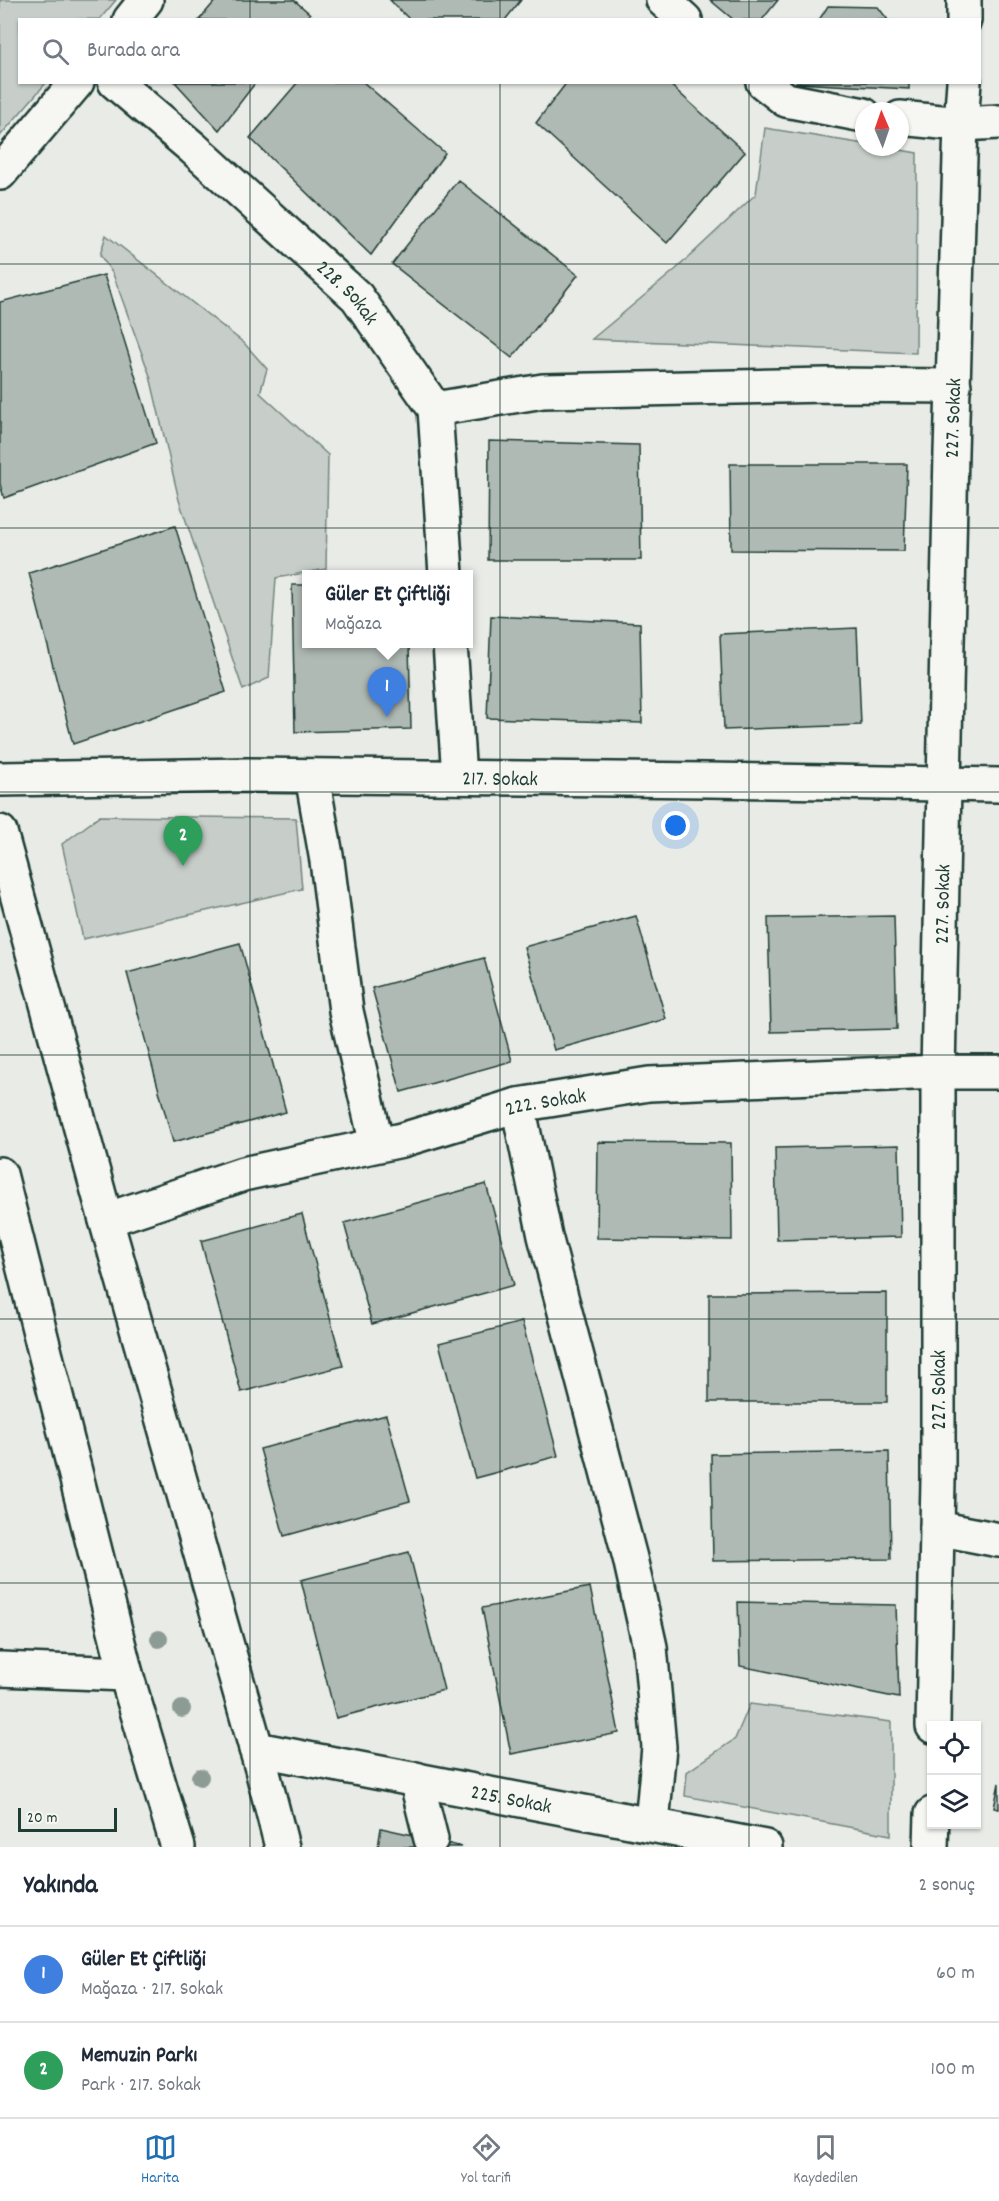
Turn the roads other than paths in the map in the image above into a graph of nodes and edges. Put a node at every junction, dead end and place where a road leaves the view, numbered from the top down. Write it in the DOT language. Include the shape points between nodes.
graph roads {
  1 [pos="146,0"];
  2 [pos="663,0"];
  3 [pos="964,0"];
  4 [pos="132,18"];
  5 [pos="683,18"];
  6 [pos="964,18"];
  7 [pos="75,84"];
  8 [pos="117,84"];
  9 [pos="766,84"];
  10 [pos="964,84"];
  11 [pos="855,112"];
  12 [pos="909,119"];
  13 [pos="999,122"];
  14 [pos="961,123"];
  15 [pos="0,173"];
  16 [pos="954,386"];
  17 [pos="435,409"];
  18 [pos="446,570"];
  19 [pos="450,648"];
  20 [pos="312,776"];
  21 [pos="459,777"];
  22 [pos="0,779"];
  23 [pos="945,784"];
  24 [pos="999,785"];
  25 [pos="0,832"];
  26 [pos="999,1071"];
  27 [pos="938,1072"];
  28 [pos="518,1105"];
  29 [pos="377,1145"];
  30 [pos="0,1174"];
  31 [pos="106,1221"];
  32 [pos="937,1528"];
  33 [pos="999,1540"];
  34 [pos="0,1669"];
  35 [pos="126,1674"];
  36 [pos="933,1721"];
  37 [pos="256,1749"];
  38 [pos="416,1779"];
  39 [pos="652,1824"];
  40 [pos="932,1829"];
  41 [pos="432,1839"];
  42 [pos="178,1847"];
  43 [pos="282,1847"];
  44 [pos="765,1847"];
  45 [pos="931,1847"];
  1 -- 4 [label="main road"];
  2 -- 5 [label="main road"];
  3 -- 6 [label="main road"];
  7 -- 15 [label="main road"];
  8 -- 17 [label="main road, 228. Sokak" via="194,148 357,297"];
  9 -- 11 [label="main road" via="786,100"];
  10 -- 14 [label="main road, 227. Sokak"];
  12 -- 14 [label="main road"];
  13 -- 14 [label="main road"];
  14 -- 16 [label="main road, 227. Sokak"];
  16 -- 17 [label="main road" via="543,391"];
  16 -- 23 [label="main road, 227. Sokak"];
  17 -- 18 [label="main road"];
  19 -- 21 [label="main road"];
  20 -- 21 [label="main road, 217. Sokak"];
  20 -- 22 [label="main road, 217. Sokak"];
  20 -- 29 [label="main road" via="346,1011"];
  21 -- 23 [label="main road, 217. Sokak"];
  23 -- 24 [label="main road, 217. Sokak"];
  23 -- 27 [label="main road, 227. Sokak"];
  25 -- 31 [label="main road"];
  26 -- 27 [label="main road, 222. Sokak"];
  27 -- 28 [label="main road, 222. Sokak" via="649,1084"];
  27 -- 32 [label="main road, 227. Sokak"];
  28 -- 29 [label="main road, 222. Sokak"];
  28 -- 39 [label="main road" via="545,1236 650,1647 659,1747"];
  29 -- 31 [label="main road, 222. Sokak" via="243,1174"];
  30 -- 35 [label="main road"];
  31 -- 37 [label="main road"];
  32 -- 33 [label="main road"];
  32 -- 36 [label="main road, 227. Sokak"];
  34 -- 35 [label="main road"];
  35 -- 42 [label="main road"];
  37 -- 38 [label="main road, 225. Sokak"];
  37 -- 43 [label="main road"];
  38 -- 39 [label="main road, 225. Sokak"];
  38 -- 41 [label="main road"];
  39 -- 44 [label="main road, 225. Sokak"];
  40 -- 45 [label="main road"];
}
